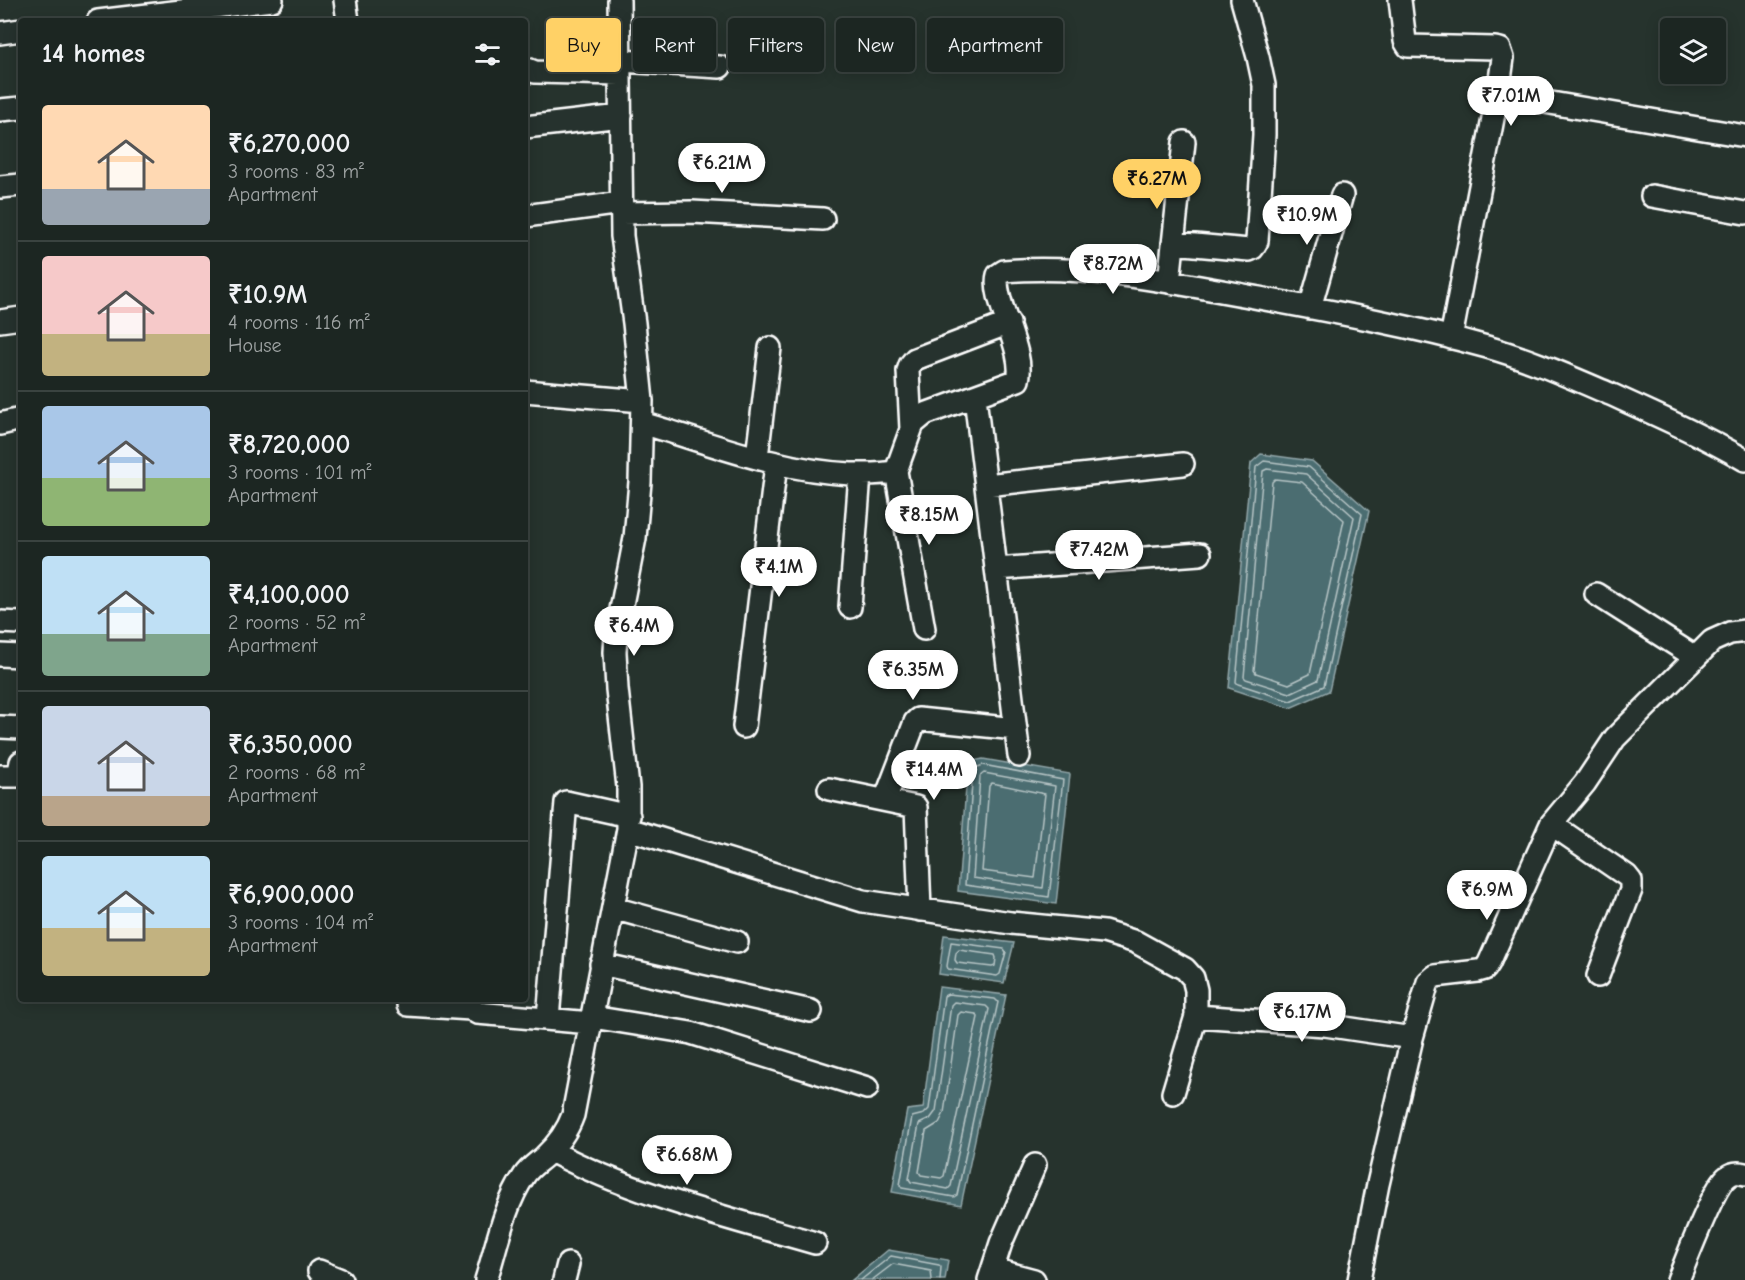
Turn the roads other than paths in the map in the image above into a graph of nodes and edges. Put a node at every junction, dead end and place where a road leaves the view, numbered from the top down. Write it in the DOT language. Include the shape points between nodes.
graph roads {
  1 [pos="272,0"];
  2 [pos="345,0"];
  3 [pos="620,0"];
  4 [pos="1242,0"];
  5 [pos="1400,0"];
  6 [pos="123,18"];
  7 [pos="348,18"];
  8 [pos="620,18"];
  9 [pos="18,30"];
  10 [pos="0,33"];
  11 [pos="621,67"];
  12 [pos="720,67"];
  13 [pos="528,69"];
  14 [pos="546,71"];
  15 [pos="620,72"];
  16 [pos="1498,94"];
  17 [pos="18,108"];
  18 [pos="0,110"];
  19 [pos="621,116"];
  20 [pos="528,127"];
  21 [pos="1745,136"];
  22 [pos="1184,141"];
  23 [pos="18,185"];
  24 [pos="0,187"];
  25 [pos="1342,195"];
  26 [pos="1652,196"];
  27 [pos="621,208"];
  28 [pos="1745,213"];
  29 [pos="528,216"];
  30 [pos="823,219"];
  31 [pos="1173,243"];
  32 [pos="1169,282"];
  33 [pos="1310,308"];
  34 [pos="18,318"];
  35 [pos="0,321"];
  36 [pos="1009,322"];
  37 [pos="1451,338"];
  38 [pos="770,348"];
  39 [pos="528,391"];
  40 [pos="975,397"];
  41 [pos="642,401"];
  42 [pos="18,420"];
  43 [pos="642,423"];
  44 [pos="0,424"];
  45 [pos="911,429"];
  46 [pos="1745,460"];
  47 [pos="767,461"];
  48 [pos="1183,464"];
  49 [pos="896,471"];
  50 [pos="860,474"];
  51 [pos="986,485"];
  52 [pos="1200,554"];
  53 [pos="996,569"];
  54 [pos="1596,594"];
  55 [pos="850,607"];
  56 [pos="0,622"];
  57 [pos="18,623"];
  58 [pos="924,628"];
  59 [pos="1745,631"];
  60 [pos="0,655"];
  61 [pos="18,656"];
  62 [pos="1695,657"];
  63 [pos="0,727"];
  64 [pos="744,727"];
  65 [pos="18,728"];
  66 [pos="1016,729"];
  67 [pos="1019,756"];
  68 [pos="0,776"];
  69 [pos="18,776"];
  70 [pos="829,789"];
  71 [pos="885,800"];
  72 [pos="629,822"];
  73 [pos="1551,824"];
  74 [pos="613,908"];
  75 [pos="920,910"];
  76 [pos="737,942"];
  77 [pos="601,964"];
  78 [pos="1598,976"];
  79 [pos="470,1004"];
  80 [pos="408,1005"];
  81 [pos="811,1011"];
  82 [pos="1196,1016"];
  83 [pos="548,1019"];
  84 [pos="591,1020"];
  85 [pos="1412,1038"];
  86 [pos="867,1088"];
  87 [pos="1173,1093"];
  88 [pos="551,1150"];
  89 [pos="1035,1166"];
  90 [pos="1745,1173"];
  91 [pos="815,1243"];
  92 [pos="319,1271"];
  93 [pos="991,1275"];
  94 [pos="1362,1279"];
  95 [pos="341,1280"];
  96 [pos="486,1280"];
  97 [pos="1034,1280"];
  98 [pos="1678,1280"];
  1 -- 6 [label="street"];
  2 -- 7 [label="street"];
  3 -- 8 [label="street"];
  4 -- 31 [label="street" via="1264,86 1257,241 1249,250"];
  5 -- 16 [label="street" via="1408,46 1502,51"];
  9 -- 10 [label="street"];
  11 -- 12 [label="street"];
  13 -- 14 [label="street"];
  15 -- 19 [label="street"];
  16 -- 21 [label="street"];
  16 -- 37 [label="street"];
  17 -- 18 [label="street"];
  19 -- 20 [label="street"];
  19 -- 27 [label="street"];
  22 -- 31 [label="street"];
  23 -- 24 [label="street"];
  25 -- 33 [label="street"];
  26 -- 28 [label="street"];
  27 -- 29 [label="street"];
  27 -- 30 [label="street"];
  27 -- 41 [label="street" via="624,264"];
  31 -- 32 [label="street"];
  32 -- 33 [label="street"];
  32 -- 36 [label="street" via="1058,269 1004,271 996,283"];
  33 -- 37 [label="street"];
  34 -- 35 [label="street"];
  36 -- 40 [label="street" via="1018,380"];
  36 -- 45 [label="street" via="910,365"];
  37 -- 46 [label="street" via="1566,375 1665,418"];
  38 -- 47 [label="street"];
  39 -- 41 [label="street"];
  40 -- 45 [label="street" via="925,414"];
  40 -- 51 [label="street"];
  41 -- 43 [label="street"];
  42 -- 44 [label="street"];
  43 -- 47 [label="street"];
  43 -- 72 [label="street" via="635,538 615,652"];
  45 -- 49 [label="street"];
  47 -- 50 [label="street" via="822,472"];
  47 -- 64 [label="street"];
  48 -- 51 [label="street"];
  49 -- 50 [label="street"];
  49 -- 58 [label="street"];
  50 -- 55 [label="street"];
  51 -- 53 [label="street"];
  52 -- 53 [label="street"];
  53 -- 66 [label="street"];
  54 -- 62 [label="street"];
  56 -- 57 [label="street"];
  59 -- 62 [label="street" via="1721,636"];
  60 -- 61 [label="street"];
  62 -- 73 [label="street" via="1615,738"];
  63 -- 65 [label="street"];
  66 -- 67 [label="street"];
  66 -- 71 [label="street" via="918,719"];
  68 -- 69 [label="street"];
  70 -- 71 [label="street"];
  71 -- 75 [label="street" via="915,807"];
  72 -- 74 [label="street"];
  72 -- 75 [label="street" via="849,898"];
  72 -- 83 [label="street" via="566,802"];
  73 -- 78 [label="street" via="1631,881"];
  73 -- 85 [label="street" via="1490,963 1478,971 1431,978"];
  74 -- 76 [label="street"];
  74 -- 77 [label="street"];
  75 -- 82 [label="street" via="1104,932 1136,942 1185,969 1196,990"];
  77 -- 81 [label="street"];
  77 -- 84 [label="street"];
  79 -- 80 [label="street"];
  79 -- 83 [label="street" via="477,1013"];
  82 -- 85 [label="street" via="1325,1024"];
  82 -- 87 [label="street"];
  83 -- 84 [label="street"];
  84 -- 86 [label="street" via="691,1033"];
  84 -- 88 [label="street" via="573,1115"];
  85 -- 94 [label="street" via="1378,1184"];
  88 -- 91 [label="street" via="654,1196"];
  88 -- 96 [label="street" via="516,1188"];
  89 -- 93 [label="street"];
  90 -- 98 [label="street" via="1724,1179"];
  92 -- 95 [label="street"];
  93 -- 97 [label="street"];
}
